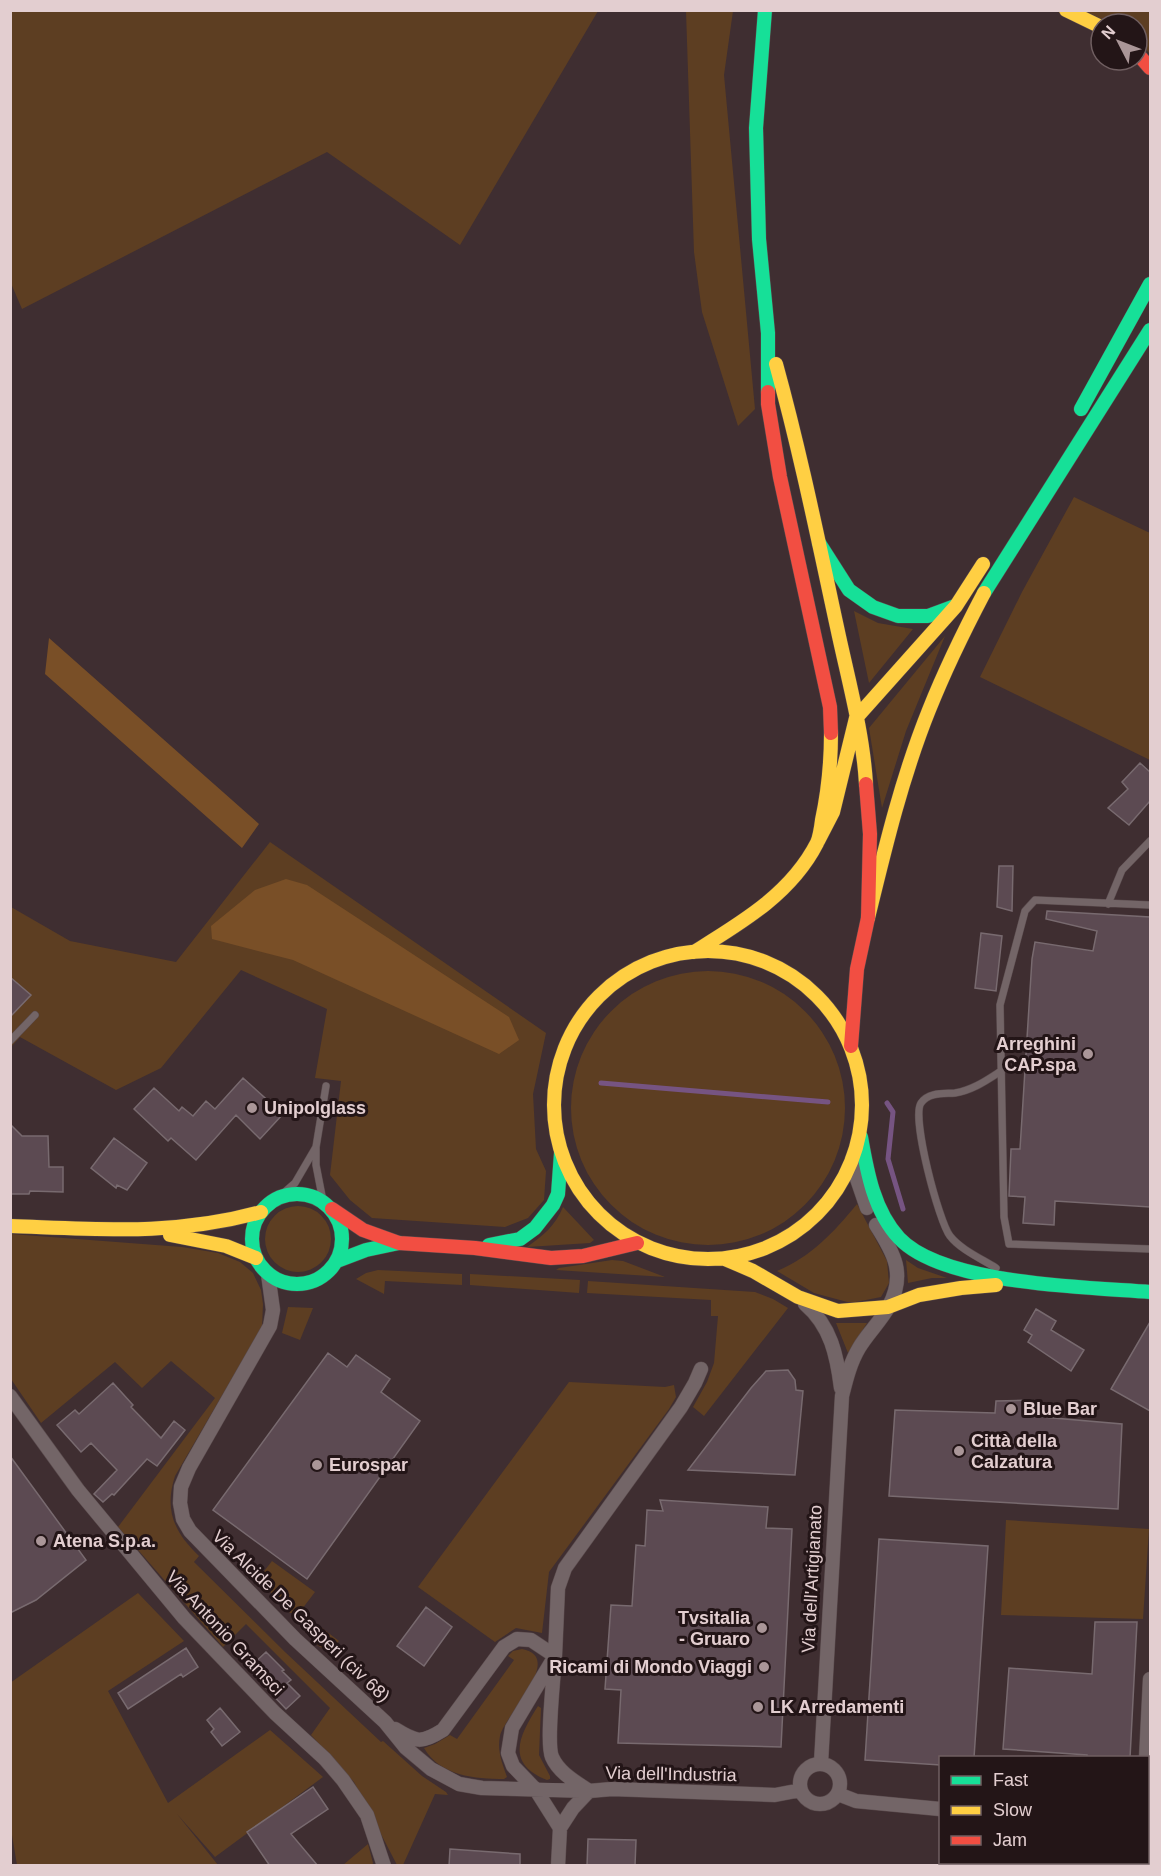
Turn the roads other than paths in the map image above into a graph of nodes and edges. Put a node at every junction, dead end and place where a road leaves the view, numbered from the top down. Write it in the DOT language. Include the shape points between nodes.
graph roads {
  1 [pos="1066,10"];
  2 [pos="764,16"];
  3 [pos="1089,21"];
  4 [pos="1150,284"];
  5 [pos="1150,330"];
  6 [pos="768,333"];
  7 [pos="1050,463"];
  8 [pos="819,543"];
  9 [pos="988,556"];
  10 [pos="956,606"];
  11 [pos="856,718"];
  12 [pos="819,841"];
  13 [pos="1150,841"];
  14 [pos="1108,904"];
  15 [pos="1150,905"];
  16 [pos="868,918"];
  17 [pos="694,952"];
  18 [pos="35,1015"];
  19 [pos="10,1041"];
  20 [pos="851,1047"];
  21 [pos="1001,1071"];
  22 [pos="326,1086"];
  23 [pos="860,1130"];
  24 [pos="316,1147"];
  25 [pos="561,1154"];
  26 [pos="852,1159"];
  27 [pos="279,1197"];
  28 [pos="327,1205"];
  29 [pos="261,1212"];
  30 [pos="10,1226"];
  31 [pos="153,1230"];
  32 [pos="399,1243"];
  33 [pos="637,1243"];
  34 [pos="476,1248"];
  35 [pos="1150,1249"];
  36 [pos="256,1258"];
  37 [pos="725,1259"];
  38 [pos="337,1261"];
  39 [pos="268,1274"];
  40 [pos="1032,1283"];
  41 [pos="1150,1292"];
  42 [pos="798,1297"];
  43 [pos="888,1307"];
  44 [pos="701,1369"];
  45 [pos="10,1396"];
  46 [pos="842,1396"];
  47 [pos="555,1656"];
  48 [pos="1150,1679"];
  49 [pos="385,1722"];
  50 [pos="1146,1756"];
  51 [pos="821,1763"];
  52 [pos="536,1790"];
  53 [pos="589,1791"];
  54 [pos="801,1791"];
  55 [pos="837,1794"];
  56 [pos="939,1809"];
  57 [pos="560,1828"];
  58 [pos="384,1866"];
  59 [pos="558,1866"];
  1 -- 3 [label="main road"];
  2 -- 6 [label="main road" via="756,128 759,239"];
  4 -- 7 [label="main road"];
  5 -- 16 [label="main road" via="992,580 960,638 928,712 900,796"];
  6 -- 8 [label="main road"];
  6 -- 12 [label="main road" via="768,404 780,477 830,707 831,754"];
  8 -- 10 [label="main road" via="849,590 873,607 898,616 928,616"];
  8 -- 11 [label="main road"];
  9 -- 10 [label="main road"];
  10 -- 11 [label="main road"];
  11 -- 12 [label="main road" via="834,812"];
  11 -- 16 [label="main road" via="870,834"];
  12 -- 17 [label="main road" via="774,897"];
  13 -- 14 [label="lane" via="1122,870"];
  14 -- 15 [label="lane"];
  14 -- 21 [label="lane" via="1035,900 1025,911 1000,1005"];
  16 -- 20 [label="main road" via="857,969"];
  17 -- 20 [label="main road" via="733,954 780,969 826,1006"];
  17 -- 25 [label="main road" via="655,961 620,979 585,1013 569,1038 557,1076 554,1115"];
  18 -- 19 [label="lane"];
  20 -- 23 [label="main road" via="861,1088"];
  21 -- 35 [label="lane" via="1008,1244"];
  21 -- 40 [label="lane" via="974,1088 927,1098 921,1103 918,1116 940,1217 950,1236 996,1269"];
  22 -- 24 [label="lane"];
  23 -- 26 [label="main road"];
  23 -- 40 [label="main road" via="871,1189 882,1215 910,1248 935,1262"];
  24 -- 27 [label="lane" via="295,1183"];
  24 -- 28 [label="lane" via="316,1164"];
  25 -- 33 [label="main road" via="590,1206"];
  25 -- 34 [label="main road" via="558,1194 536,1228 520,1239"];
  26 -- 37 [label="main road" via="832,1196 802,1227 766,1248"];
  26 -- 43 [label="street" via="867,1208 898,1266 897,1285"];
  27 -- 28 [label="main road" via="302,1193"];
  27 -- 29 [label="main road"];
  28 -- 32 [label="main road" via="363,1230"];
  28 -- 38 [label="main road" via="342,1229"];
  29 -- 31 [label="main road" via="233,1221"];
  29 -- 36 [label="main road" via="253,1229"];
  30 -- 31 [label="main road"];
  31 -- 36 [label="main road" via="226,1245"];
  32 -- 34 [label="main road"];
  32 -- 38 [label="main road"];
  33 -- 34 [label="main road" via="583,1256 551,1258"];
  33 -- 37 [label="main road" via="680,1257"];
  36 -- 39 [label="main road"];
  37 -- 42 [label="main road"];
  38 -- 39 [label="main road" via="310,1282 292,1284"];
  39 -- 49 [label="street, Via Alcide De Gasperi (civ 68)" via="273,1310 270,1326 189,1468 181,1487 183,1519 199,1542 288,1632"];
  40 -- 41 [label="main road"];
  40 -- 43 [label="main road" via="919,1295"];
  42 -- 43 [label="main road" via="838,1311"];
  42 -- 46 [label="street" via="815,1312 831,1339"];
  43 -- 46 [label="street" via="859,1347"];
  44 -- 47 [label="street" via="681,1407 565,1568 558,1588"];
  45 -- 58 [label="street, Via Antonio Gramsci" via="78,1490 171,1602 275,1713 326,1759 367,1815"];
  46 -- 51 [label="street, Via dell'Artigianato"];
  47 -- 49 [label="street, Via Alcide De Gasperi (civ 68)" via="531,1640 510,1642 443,1730 431,1738 413,1740"];
  47 -- 52 [label="street" via="512,1728 508,1744 513,1766"];
  47 -- 53 [label="street" via="551,1756 560,1770"];
  48 -- 50 [label="street"];
  49 -- 52 [label="street, Via Alcide De Gasperi (civ 68)" via="406,1748 431,1769 459,1784"];
  51 -- 54 [label="street" via="803,1772"];
  51 -- 55 [label="street" via="838,1774"];
  52 -- 53 [label="street, Via Alcide De Gasperi (civ 68)"];
  52 -- 57 [label="street"];
  53 -- 54 [label="street, Via dell'Industria" via="775,1795"];
  53 -- 57 [label="street, Via dell'Industria"];
  54 -- 55 [label="street" via="808,1800 821,1804"];
  55 -- 56 [label="street" via="856,1801"];
  57 -- 59 [label="street"];
}
